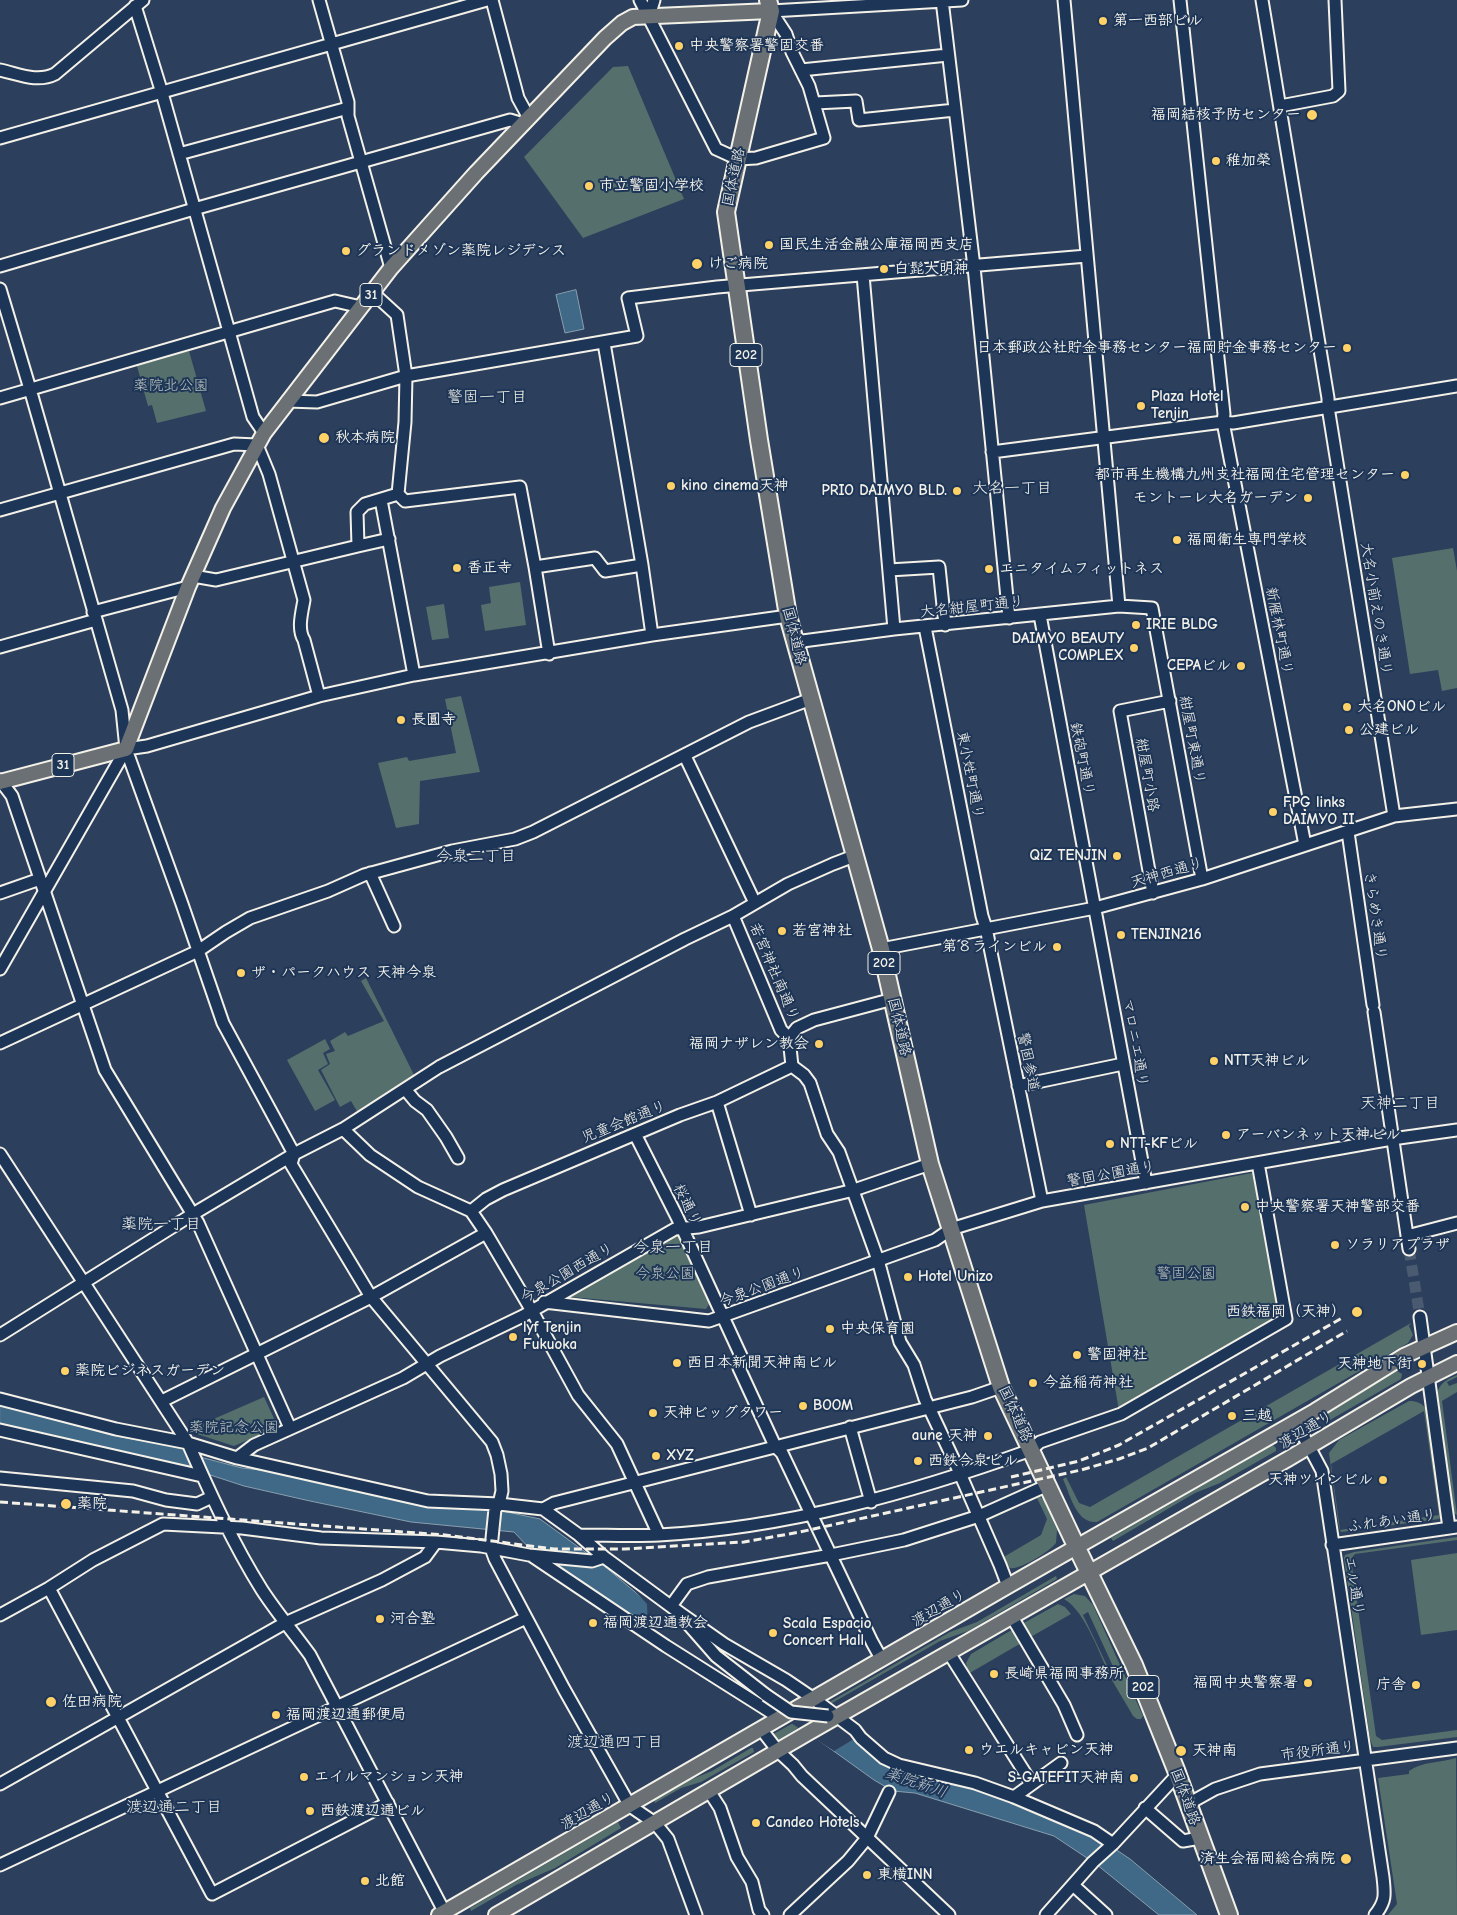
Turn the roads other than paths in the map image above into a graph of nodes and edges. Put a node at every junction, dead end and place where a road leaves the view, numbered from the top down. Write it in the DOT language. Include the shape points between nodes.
graph roads {
  1 [pos="319,0"];
  2 [pos="487,0"];
  3 [pos="492,0"];
  4 [pos="640,0"];
  5 [pos="654,0"];
  6 [pos="962,0"];
  7 [pos="1064,0"];
  8 [pos="1180,0"];
  9 [pos="1262,0"];
  10 [pos="1335,0"];
  11 [pos="942,1"];
  12 [pos="139,3"];
  13 [pos="769,5"];
  14 [pos="649,16"];
  15 [pos="332,44"];
  16 [pos="948,55"];
  17 [pos="0,70"];
  18 [pos="801,70"];
  19 [pos="162,93"];
  20 [pos="815,103"];
  21 [pos="1280,106"];
  22 [pos="348,108"];
  23 [pos="955,110"];
  24 [pos="526,121"];
  25 [pos="0,138"];
  26 [pos="179,154"];
  27 [pos="738,159"];
  28 [pos="360,162"];
  29 [pos="194,209"];
  30 [pos="1088,256"];
  31 [pos="0,266"];
  32 [pos="974,267"];
  33 [pos="391,268"];
  34 [pos="863,275"];
  35 [pos="736,287"];
  36 [pos="0,289"];
  37 [pos="372,293"];
  38 [pos="361,307"];
  39 [pos="229,331"];
  40 [pos="604,343"];
  41 [pos="406,376"];
  42 [pos="1457,386"];
  43 [pos="30,389"];
  44 [pos="0,398"];
  45 [pos="287,401"];
  46 [pos="1328,407"];
  47 [pos="1223,422"];
  48 [pos="1104,438"];
  49 [pos="260,439"];
  50 [pos="992,452"];
  51 [pos="59,493"];
  52 [pos="398,494"];
  53 [pos="381,500"];
  54 [pos="0,510"];
  55 [pos="389,539"];
  56 [pos="358,546"];
  57 [pos="295,561"];
  58 [pos="642,565"];
  59 [pos="535,567"];
  60 [pos="889,570"];
  61 [pos="191,581"];
  62 [pos="1119,606"];
  63 [pos="1152,608"];
  64 [pos="1040,615"];
  65 [pos="95,616"];
  66 [pos="788,616"];
  67 [pos="1009,618"];
  68 [pos="945,625"];
  69 [pos="925,627"];
  70 [pos="894,629"];
  71 [pos="652,636"];
  72 [pos="795,642"];
  73 [pos="0,647"];
  74 [pos="549,654"];
  75 [pos="414,675"];
  76 [pos="319,696"];
  77 [pos="811,699"];
  78 [pos="1170,701"];
  79 [pos="126,749"];
  80 [pos="685,756"];
  81 [pos="1,781"];
  82 [pos="1457,809"];
  83 [pos="1394,816"];
  84 [pos="1348,832"];
  85 [pos="1305,845"];
  86 [pos="854,856"];
  87 [pos="370,873"];
  88 [pos="1202,878"];
  89 [pos="40,879"];
  90 [pos="0,893"];
  91 [pos="44,893"];
  92 [pos="1153,893"];
  93 [pos="755,903"];
  94 [pos="1095,908"];
  95 [pos="733,916"];
  96 [pos="394,926"];
  97 [pos="986,928"];
  98 [pos="881,949"];
  99 [pos="198,951"];
  100 [pos="0,969"];
  101 [pos="893,999"];
  102 [pos="83,1004"];
  103 [pos="789,1038"];
  104 [pos="0,1043"];
  105 [pos="1123,1064"];
  106 [pos="792,1066"];
  107 [pos="1018,1086"];
  108 [pos="405,1089"];
  109 [pos="718,1102"];
  110 [pos="343,1129"];
  111 [pos="1457,1130"];
  112 [pos="634,1134"];
  113 [pos="1392,1139"];
  114 [pos="0,1154"];
  115 [pos="294,1154"];
  116 [pos="458,1158"];
  117 [pos="1258,1163"];
  118 [pos="930,1164"];
  119 [pos="1146,1183"];
  120 [pos="854,1190"];
  121 [pos="1042,1201"];
  122 [pos="471,1211"];
  123 [pos="193,1214"];
  124 [pos="751,1215"];
  125 [pos="1457,1223"];
  126 [pos="681,1227"];
  127 [pos="951,1230"];
  128 [pos="486,1233"];
  129 [pos="1407,1236"];
  130 [pos="1409,1248"];
  131 [pos="878,1260"];
  132 [pos="84,1283"];
  133 [pos="371,1297"];
  134 [pos="544,1302"];
  135 [pos="531,1310"];
  136 [pos="1420,1316"];
  137 [pos="723,1318"];
  138 [pos="1457,1332"];
  139 [pos="0,1335"];
  140 [pos="1424,1346"];
  141 [pos="256,1354"];
  142 [pos="427,1363"];
  143 [pos="1457,1363"];
  144 [pos="1428,1376"];
  145 [pos="1001,1387"];
  146 [pos="0,1399"];
  147 [pos="162,1401"];
  148 [pos="928,1407"];
  149 [pos="1296,1422"];
  150 [pos="290,1428"];
  151 [pos="850,1428"];
  152 [pos="0,1430"];
  153 [pos="775,1446"];
  154 [pos="190,1447"];
  155 [pos="1309,1447"];
  156 [pos="1031,1450"];
  157 [pos="237,1458"];
  158 [pos="202,1475"];
  159 [pos="960,1475"];
  160 [pos="0,1478"];
  161 [pos="633,1482"];
  162 [pos="1048,1485"];
  163 [pos="212,1496"];
  164 [pos="871,1502"];
  165 [pos="497,1507"];
  166 [pos="543,1509"];
  167 [pos="811,1515"];
  168 [pos="979,1516"];
  169 [pos="228,1527"];
  170 [pos="1453,1527"];
  171 [pos="579,1535"];
  172 [pos="659,1535"];
  173 [pos="436,1542"];
  174 [pos="1332,1545"];
  175 [pos="491,1548"];
  176 [pos="1077,1548"];
  177 [pos="831,1555"];
  178 [pos="530,1556"];
  179 [pos="601,1558"];
  180 [pos="1089,1574"];
  181 [pos="1008,1586"];
  182 [pos="50,1588"];
  183 [pos="679,1614"];
  184 [pos="0,1615"];
  185 [pos="1012,1617"];
  186 [pos="526,1618"];
  187 [pos="285,1623"];
  188 [pos="949,1653"];
  189 [pos="882,1660"];
  190 [pos="811,1701"];
  191 [pos="337,1706"];
  192 [pos="785,1715"];
  193 [pos="118,1718"];
  194 [pos="833,1718"];
  195 [pos="761,1729"];
  196 [pos="1077,1735"];
  197 [pos="1457,1748"];
  198 [pos="778,1751"];
  199 [pos="1365,1760"];
  200 [pos="1061,1763"];
  201 [pos="1178,1774"];
  202 [pos="0,1784"];
  203 [pos="1032,1784"];
  204 [pos="156,1791"];
  205 [pos="709,1791"];
  206 [pos="889,1792"];
  207 [pos="1014,1797"];
  208 [pos="388,1802"];
  209 [pos="1188,1804"];
  210 [pos="630,1806"];
  211 [pos="1145,1808"];
  212 [pos="655,1823"];
  213 [pos="866,1838"];
  214 [pos="1200,1838"];
  215 [pos="1111,1845"];
  216 [pos="0,1865"];
  217 [pos="1073,1885"];
  218 [pos="516,1910"];
  219 [pos="443,1914"];
  220 [pos="496,1915"];
  221 [pos="696,1915"];
  222 [pos="763,1915"];
  223 [pos="790,1915"];
  224 [pos="950,1915"];
  225 [pos="1046,1915"];
  226 [pos="1106,1915"];
  227 [pos="1229,1915"];
  228 [pos="1375,1915"];
  1 -- 15 [label="street"];
  2 -- 15 [label="street"];
  3 -- 24 [label="street"];
  4 -- 14 [label="street"];
  5 -- 14 [label="street"];
  6 -- 11 [label="street"];
  7 -- 30 [label="street"];
  8 -- 47 [label="street, 新雁林町通り"];
  9 -- 21 [label="street, 大名小前えのき通り"];
  10 -- 21 [label="street" via="1339,91 1333,96"];
  11 -- 13 [label="street"];
  11 -- 16 [label="street"];
  12 -- 17 [label="street" via="55,74 37,79"];
  12 -- 19 [label="street"];
  13 -- 14 [label="main road, 31"];
  13 -- 18 [label="street"];
  13 -- 27 [label="highway, 国体道路 / 202"];
  14 -- 24 [label="main road, 31" via="622,22"];
  14 -- 27 [label="street" via="716,149"];
  15 -- 19 [label="street"];
  15 -- 22 [label="street"];
  16 -- 18 [label="street"];
  16 -- 23 [label="street"];
  18 -- 20 [label="street"];
  19 -- 25 [label="street"];
  19 -- 26 [label="street"];
  20 -- 23 [label="street" via="856,101 860,120"];
  20 -- 27 [label="street" via="824,138 756,158"];
  21 -- 46 [label="street, 大名小前えのき通り"];
  22 -- 26 [label="street"];
  22 -- 28 [label="street"];
  23 -- 32 [label="street"];
  24 -- 28 [label="street" via="510,120"];
  24 -- 33 [label="main road, 31"];
  26 -- 29 [label="street"];
  27 -- 35 [label="highway, 国体道路 / 202" via="726,212"];
  28 -- 29 [label="street"];
  28 -- 33 [label="street"];
  29 -- 31 [label="street"];
  29 -- 39 [label="street"];
  30 -- 32 [label="street"];
  30 -- 48 [label="street"];
  32 -- 34 [label="street"];
  32 -- 50 [label="street"];
  33 -- 37 [label="main road, 31"];
  34 -- 35 [label="street"];
  34 -- 60 [label="street"];
  35 -- 40 [label="street" via="628,298 637,336"];
  35 -- 66 [label="highway, 国体道路 / 202"];
  36 -- 43 [label="street"];
  37 -- 38 [label="main road, 31"];
  37 -- 41 [label="street" via="397,315"];
  38 -- 39 [label="street" via="335,300"];
  38 -- 45 [label="main road, 31"];
  39 -- 43 [label="street"];
  39 -- 49 [label="street"];
  40 -- 41 [label="street"];
  40 -- 58 [label="street"];
  41 -- 45 [label="street" via="317,402"];
  41 -- 52 [label="street"];
  42 -- 46 [label="street"];
  43 -- 44 [label="street"];
  43 -- 51 [label="street"];
  45 -- 49 [label="main road, 31"];
  46 -- 47 [label="street"];
  46 -- 83 [label="street, 大名小前えのき通り"];
  47 -- 48 [label="street"];
  47 -- 85 [label="street, 新雁林町通り"];
  48 -- 50 [label="street"];
  48 -- 62 [label="street"];
  49 -- 51 [label="street"];
  49 -- 57 [label="street"];
  49 -- 61 [label="main road, 31"];
  50 -- 67 [label="street"];
  51 -- 54 [label="street"];
  51 -- 65 [label="street"];
  52 -- 53 [label="street"];
  52 -- 59 [label="street" via="405,501 520,487"];
  53 -- 55 [label="street"];
  53 -- 56 [label="street" via="365,504 357,512"];
  55 -- 56 [label="street"];
  55 -- 75 [label="street"];
  56 -- 57 [label="street"];
  57 -- 61 [label="street" via="216,580"];
  57 -- 76 [label="street" via="304,600 302,636"];
  58 -- 59 [label="street" via="605,571 595,558"];
  58 -- 71 [label="street"];
  59 -- 74 [label="street"];
  60 -- 68 [label="street" via="939,566"];
  60 -- 70 [label="street"];
  61 -- 65 [label="street"];
  61 -- 79 [label="main road, 31"];
  62 -- 63 [label="street, 大名紺屋町通り"];
  62 -- 64 [label="street, 大名紺屋町通り"];
  63 -- 78 [label="street, 紺屋町東通り"];
  64 -- 67 [label="street, 大名紺屋町通り"];
  64 -- 94 [label="street, 鉄砲町通り"];
  65 -- 73 [label="street"];
  65 -- 79 [label="street" via="122,710"];
  66 -- 71 [label="street"];
  66 -- 72 [label="highway, 国体道路 / 202"];
  67 -- 68 [label="street, 大名紺屋町通り"];
  68 -- 69 [label="street, 大名紺屋町通り"];
  69 -- 70 [label="street, 大名紺屋町通り"];
  69 -- 97 [label="street, 東小姓町通り"];
  70 -- 72 [label="street, 大名紺屋町通り"];
  71 -- 74 [label="street"];
  72 -- 77 [label="highway, 国体道路 / 202"];
  74 -- 75 [label="street"];
  75 -- 76 [label="street"];
  76 -- 79 [label="street" via="147,746"];
  77 -- 80 [label="street" via="749,722"];
  77 -- 86 [label="highway, 国体道路 / 202"];
  78 -- 88 [label="street, 紺屋町東通り"];
  78 -- 92 [label="street, 紺屋町小路" via="1120,712"];
  79 -- 81 [label="main road, 31"];
  79 -- 91 [label="street"];
  79 -- 99 [label="street"];
  80 -- 87 [label="street" via="534,832"];
  80 -- 93 [label="street"];
  81 -- 89 [label="street" via="12,796"];
  82 -- 83 [label="street, 天神西通り"];
  83 -- 84 [label="street, 天神西通り"];
  84 -- 85 [label="street, 天神西通り"];
  84 -- 113 [label="street, きらめき通り"];
  85 -- 88 [label="street, 天神西通り"];
  86 -- 93 [label="street" via="788,884"];
  86 -- 98 [label="highway, 国体道路 / 202"];
  87 -- 96 [label="street"];
  87 -- 99 [label="street" via="250,918"];
  88 -- 92 [label="street, 天神西通り"];
  89 -- 90 [label="street"];
  89 -- 91 [label="street"];
  91 -- 100 [label="street"];
  91 -- 102 [label="street"];
  92 -- 94 [label="street, 天神西通り"];
  93 -- 95 [label="street"];
  94 -- 97 [label="street, 天神西通り"];
  94 -- 105 [label="street, マロニエ通り"];
  95 -- 103 [label="street, 若宮神社南通り" via="781,1030"];
  95 -- 108 [label="street" via="439,1067"];
  97 -- 98 [label="street, 天神西通り"];
  97 -- 107 [label="street, 警固参道"];
  98 -- 101 [label="highway, 国体道路 / 202"];
  99 -- 102 [label="street"];
  99 -- 115 [label="street" via="223,1023"];
  101 -- 103 [label="street" via="814,1020 798,1028"];
  101 -- 118 [label="highway, 国体道路 / 202"];
  102 -- 104 [label="street"];
  102 -- 123 [label="street" via="105,1070"];
  103 -- 106 [label="street"];
  105 -- 107 [label="street"];
  105 -- 119 [label="street, マロニエ通り"];
  106 -- 109 [label="street, 児童会館通り"];
  106 -- 120 [label="street" via="810,1083 827,1134 840,1152"];
  107 -- 121 [label="street, 警固参道"];
  108 -- 110 [label="street"];
  108 -- 116 [label="street" via="427,1110"];
  109 -- 112 [label="street, 児童会館通り"];
  109 -- 124 [label="street"];
  110 -- 115 [label="street"];
  110 -- 122 [label="street" via="370,1155 418,1187"];
  111 -- 113 [label="street, 警固公園通り"];
  112 -- 122 [label="street, 児童会館通り" via="503,1190"];
  112 -- 126 [label="street, 桜通り"];
  113 -- 117 [label="street, 警固公園通り"];
  113 -- 129 [label="street, きらめき通り"];
  114 -- 132 [label="street"];
  115 -- 123 [label="street"];
  115 -- 133 [label="street" via="291,1164"];
  117 -- 119 [label="street, 警固公園通り"];
  117 -- 156 [label="street" via="1286,1319 1121,1414 1040,1442"];
  118 -- 120 [label="street, 今泉公園西通り"];
  118 -- 127 [label="highway, 国体道路 / 202"];
  119 -- 121 [label="street, 警固公園通り"];
  120 -- 124 [label="street, 今泉公園西通り"];
  120 -- 131 [label="street"];
  121 -- 127 [label="street, 警固公園通り"];
  122 -- 128 [label="street"];
  123 -- 132 [label="street"];
  123 -- 141 [label="street"];
  124 -- 126 [label="street, 今泉公園西通り" via="699,1227"];
  125 -- 129 [label="street"];
  126 -- 134 [label="street, 今泉公園西通り"];
  126 -- 137 [label="street, 桜通り"];
  127 -- 131 [label="street, 今泉公園通り" via="935,1240"];
  127 -- 145 [label="highway, 国体道路 / 202"];
  128 -- 133 [label="street"];
  128 -- 135 [label="street"];
  129 -- 130 [label="street, きらめき通り"];
  131 -- 137 [label="street, 今泉公園通り"];
  131 -- 148 [label="street" via="900,1342 914,1364"];
  132 -- 139 [label="street"];
  132 -- 147 [label="street"];
  133 -- 141 [label="street"];
  133 -- 142 [label="street"];
  134 -- 135 [label="street, 今泉公園西通り"];
  134 -- 137 [label="street, 今泉公園通り" via="709,1321"];
  135 -- 142 [label="street, 今泉公園西通り"];
  135 -- 161 [label="street" via="578,1395 616,1444"];
  136 -- 140 [label="street"];
  137 -- 153 [label="street, 桜通り" via="742,1358 739,1368 748,1391"];
  138 -- 140 [label="main road, 渡辺通り"];
  140 -- 144 [label="street"];
  140 -- 149 [label="main road, 渡辺通り"];
  141 -- 147 [label="street"];
  141 -- 150 [label="street"];
  142 -- 150 [label="street, 今泉公園西通り" via="403,1378"];
  142 -- 165 [label="street" via="492,1442 501,1474 502,1491"];
  143 -- 144 [label="main road, 渡辺通り"];
  144 -- 155 [label="main road, 渡辺通り"];
  144 -- 170 [label="street"];
  145 -- 148 [label="street"];
  145 -- 156 [label="highway, 国体道路 / 202"];
  146 -- 154 [label="street"];
  147 -- 154 [label="street"];
  148 -- 151 [label="street"];
  148 -- 159 [label="street"];
  149 -- 155 [label="street, エル通り"];
  149 -- 176 [label="main road, 渡辺通り"];
  150 -- 157 [label="street, 今泉公園西通り" via="254,1445"];
  151 -- 153 [label="street"];
  151 -- 164 [label="street"];
  152 -- 158 [label="street"];
  153 -- 161 [label="street"];
  153 -- 167 [label="street, 桜通り" via="782,1453"];
  154 -- 157 [label="street"];
  154 -- 158 [label="street"];
  155 -- 174 [label="street, エル通り" via="1322,1471"];
  155 -- 180 [label="main road, 渡辺通り"];
  156 -- 159 [label="street"];
  156 -- 162 [label="highway, 国体道路 / 202"];
  157 -- 165 [label="street" via="428,1501"];
  158 -- 163 [label="street"];
  159 -- 164 [label="street"];
  159 -- 168 [label="street"];
  160 -- 163 [label="street" via="133,1491 197,1504"];
  161 -- 166 [label="street" via="554,1503"];
  161 -- 172 [label="street"];
  162 -- 168 [label="street"];
  162 -- 176 [label="highway, 国体道路 / 202"];
  163 -- 169 [label="street"];
  164 -- 167 [label="street"];
  165 -- 166 [label="street"];
  165 -- 175 [label="street"];
  166 -- 171 [label="street"];
  167 -- 172 [label="street"];
  167 -- 177 [label="street, 桜通り"];
  168 -- 177 [label="street" via="904,1540"];
  168 -- 181 [label="street"];
  169 -- 173 [label="street" via="321,1538"];
  169 -- 182 [label="street" via="164,1524 93,1560"];
  169 -- 187 [label="street"];
  170 -- 174 [label="street, ふれあい通り"];
  171 -- 172 [label="street"];
  171 -- 179 [label="street"];
  173 -- 175 [label="street"];
  173 -- 187 [label="street" via="425,1556 382,1580"];
  174 -- 199 [label="street, エル通り"];
  175 -- 178 [label="street"];
  175 -- 186 [label="street"];
  176 -- 180 [label="highway, 国体道路 / 202"];
  176 -- 181 [label="main road, 渡辺通り"];
  177 -- 183 [label="street" via="687,1584"];
  177 -- 189 [label="street, 桜通り"];
  178 -- 179 [label="street" via="592,1561"];
  178 -- 192 [label="street"];
  179 -- 183 [label="street"];
  180 -- 185 [label="main road, 渡辺通り"];
  180 -- 201 [label="highway, 国体道路 / 202" via="1134,1665"];
  181 -- 189 [label="main road, 渡辺通り"];
  182 -- 184 [label="street"];
  182 -- 193 [label="street"];
  183 -- 190 [label="street" via="786,1680"];
  183 -- 192 [label="street, bridge" via="716,1656"];
  185 -- 188 [label="main road, 渡辺通り"];
  185 -- 196 [label="street" via="1064,1705"];
  186 -- 191 [label="street"];
  186 -- 210 [label="street"];
  187 -- 191 [label="street" via="310,1654"];
  187 -- 193 [label="street"];
  188 -- 194 [label="main road, 渡辺通り"];
  188 -- 203 [label="street"];
  189 -- 190 [label="main road, 渡辺通り"];
  190 -- 192 [label="main road, 渡辺通り"];
  190 -- 194 [label="street"];
  191 -- 204 [label="street"];
  191 -- 208 [label="street"];
  192 -- 194 [label="street, bridge"];
  192 -- 195 [label="main road, 渡辺通り"];
  193 -- 202 [label="street"];
  193 -- 204 [label="street"];
  194 -- 198 [label="main road, 渡辺通り"];
  194 -- 207 [label="street" via="856,1730 884,1758"];
  195 -- 198 [label="street"];
  195 -- 210 [label="main road, 渡辺通り"];
  197 -- 199 [label="street, 市役所通り"];
  198 -- 205 [label="main road, 渡辺通り"];
  198 -- 213 [label="street"];
  199 -- 209 [label="street, 市役所通り" via="1260,1774 1215,1789"];
  199 -- 228 [label="street, エル通り" via="1385,1892 1384,1903"];
  200 -- 203 [label="street"];
  201 -- 209 [label="highway, 国体道路 / 202"];
  201 -- 211 [label="street"];
  203 -- 207 [label="street"];
  204 -- 208 [label="street" via="212,1894"];
  204 -- 216 [label="street"];
  205 -- 212 [label="main road, 渡辺通り"];
  205 -- 222 [label="street" via="724,1819 737,1857 752,1882"];
  206 -- 213 [label="street"];
  207 -- 215 [label="street" via="1085,1827"];
  208 -- 219 [label="street"];
  209 -- 214 [label="highway, 国体道路 / 202"];
  210 -- 212 [label="street"];
  210 -- 219 [label="main road, 渡辺通り"];
  211 -- 214 [label="street" via="1183,1841"];
  211 -- 215 [label="street"];
  212 -- 218 [label="main road, 渡辺通り"];
  212 -- 221 [label="street" via="668,1839"];
  213 -- 223 [label="street" via="848,1861"];
  213 -- 224 [label="street"];
  214 -- 227 [label="highway, 国体道路 / 202"];
  215 -- 217 [label="street"];
  217 -- 225 [label="street"];
  217 -- 226 [label="street"];
  218 -- 220 [label="main road, 渡辺通り"];
}
